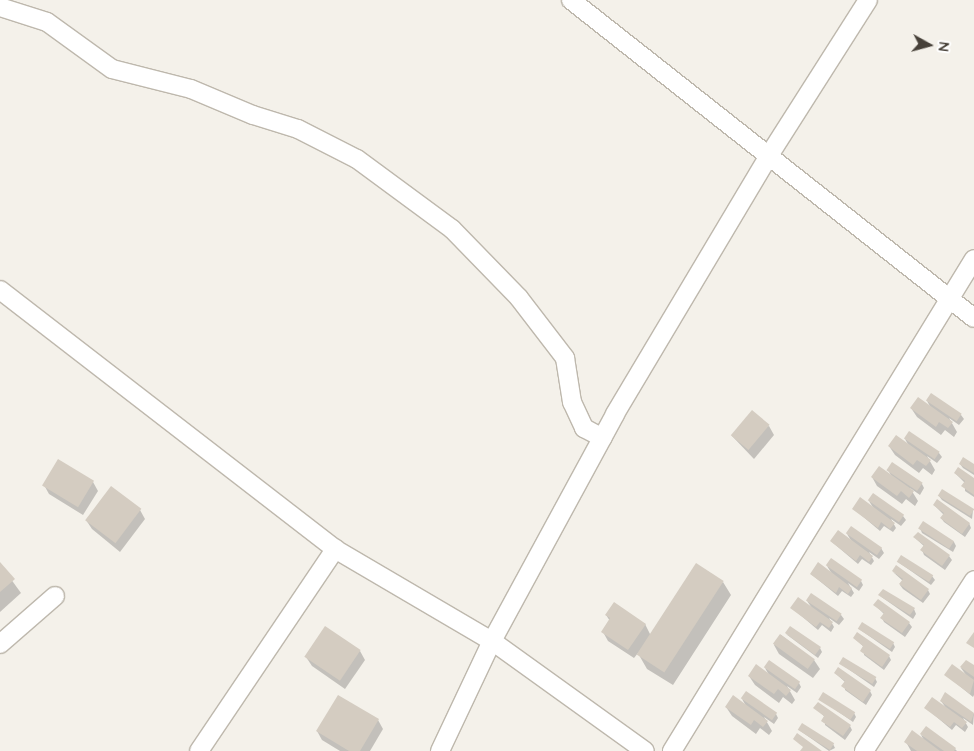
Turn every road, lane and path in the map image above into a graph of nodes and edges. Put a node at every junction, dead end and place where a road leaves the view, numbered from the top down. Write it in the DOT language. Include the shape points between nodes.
graph roads {
  1 [pos="571,0"];
  2 [pos="868,0"];
  3 [pos="0,7"];
  4 [pos="768,157"];
  5 [pos="974,259"];
  6 [pos="0,290"];
  7 [pos="950,299"];
  8 [pos="974,318"];
  9 [pos="603,438"];
  10 [pos="335,549"];
  11 [pos="974,580"];
  12 [pos="55,596"];
  13 [pos="492,641"];
  14 [pos="0,644"];
  15 [pos="199,751"];
  16 [pos="440,751"];
  17 [pos="645,751"];
  18 [pos="672,751"];
  19 [pos="864,751"];
  1 -- 4 [label="street"];
  2 -- 4 [label="street"];
  3 -- 9 [label="street" via="47,22 112,69 191,89 298,129 358,158 452,229 519,298 565,358 572,402 584,428"];
  4 -- 7 [label="street"];
  4 -- 9 [label="street"];
  5 -- 7 [label="street"];
  6 -- 10 [label="street"];
  7 -- 8 [label="street"];
  7 -- 18 [label="street"];
  9 -- 13 [label="street"];
  10 -- 13 [label="street"];
  10 -- 15 [label="street"];
  11 -- 19 [label="street"];
  12 -- 14 [label="street"];
  13 -- 16 [label="street"];
  13 -- 17 [label="street"];
}
